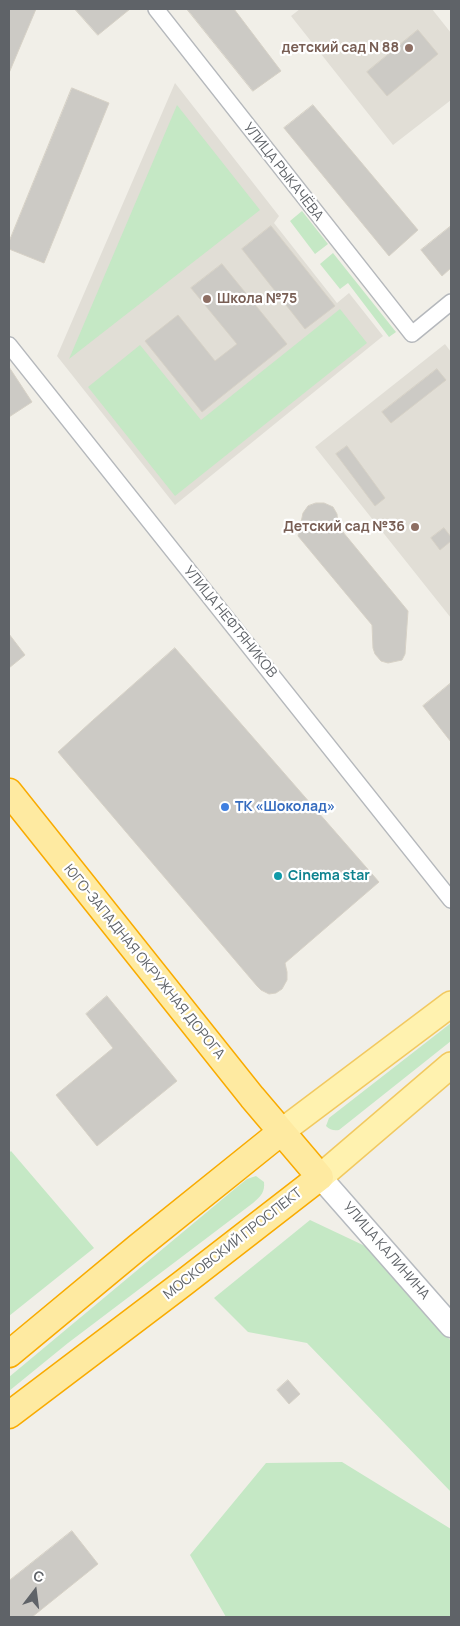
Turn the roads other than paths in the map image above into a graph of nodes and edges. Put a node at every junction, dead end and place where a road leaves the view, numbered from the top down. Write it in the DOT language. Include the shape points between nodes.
graph roads {
  1 [pos="156,9"];
  2 [pos="451,302"];
  3 [pos="9,345"];
  4 [pos="9,792"];
  5 [pos="451,900"];
  6 [pos="451,1004"];
  7 [pos="451,1065"];
  8 [pos="281,1132"];
  9 [pos="320,1177"];
  10 [pos="451,1326"];
  11 [pos="9,1354"];
  12 [pos="9,1415"];
  1 -- 2 [label="street, УЛИЦА РЫКАЧЁВА" via="412,334"];
  3 -- 5 [label="street, УЛИЦА НЕФТЯНИКОВ"];
  4 -- 8 [label="highway, ЮГО-ЗАПАДНАЯ ОКРУЖНАЯ ДОРОГА"];
  6 -- 8 [label="main road"];
  7 -- 9 [label="main road, МОСКОВСКИЙ ПРОСПЕКТ"];
  8 -- 9 [label="highway, ЮГО-ЗАПАДНАЯ ОКРУЖНАЯ ДОРОГА"];
  8 -- 11 [label="highway"];
  9 -- 10 [label="main road, УЛИЦА КАЛИНИНА"];
  9 -- 12 [label="highway, МОСКОВСКИЙ ПРОСПЕКТ"];
}
